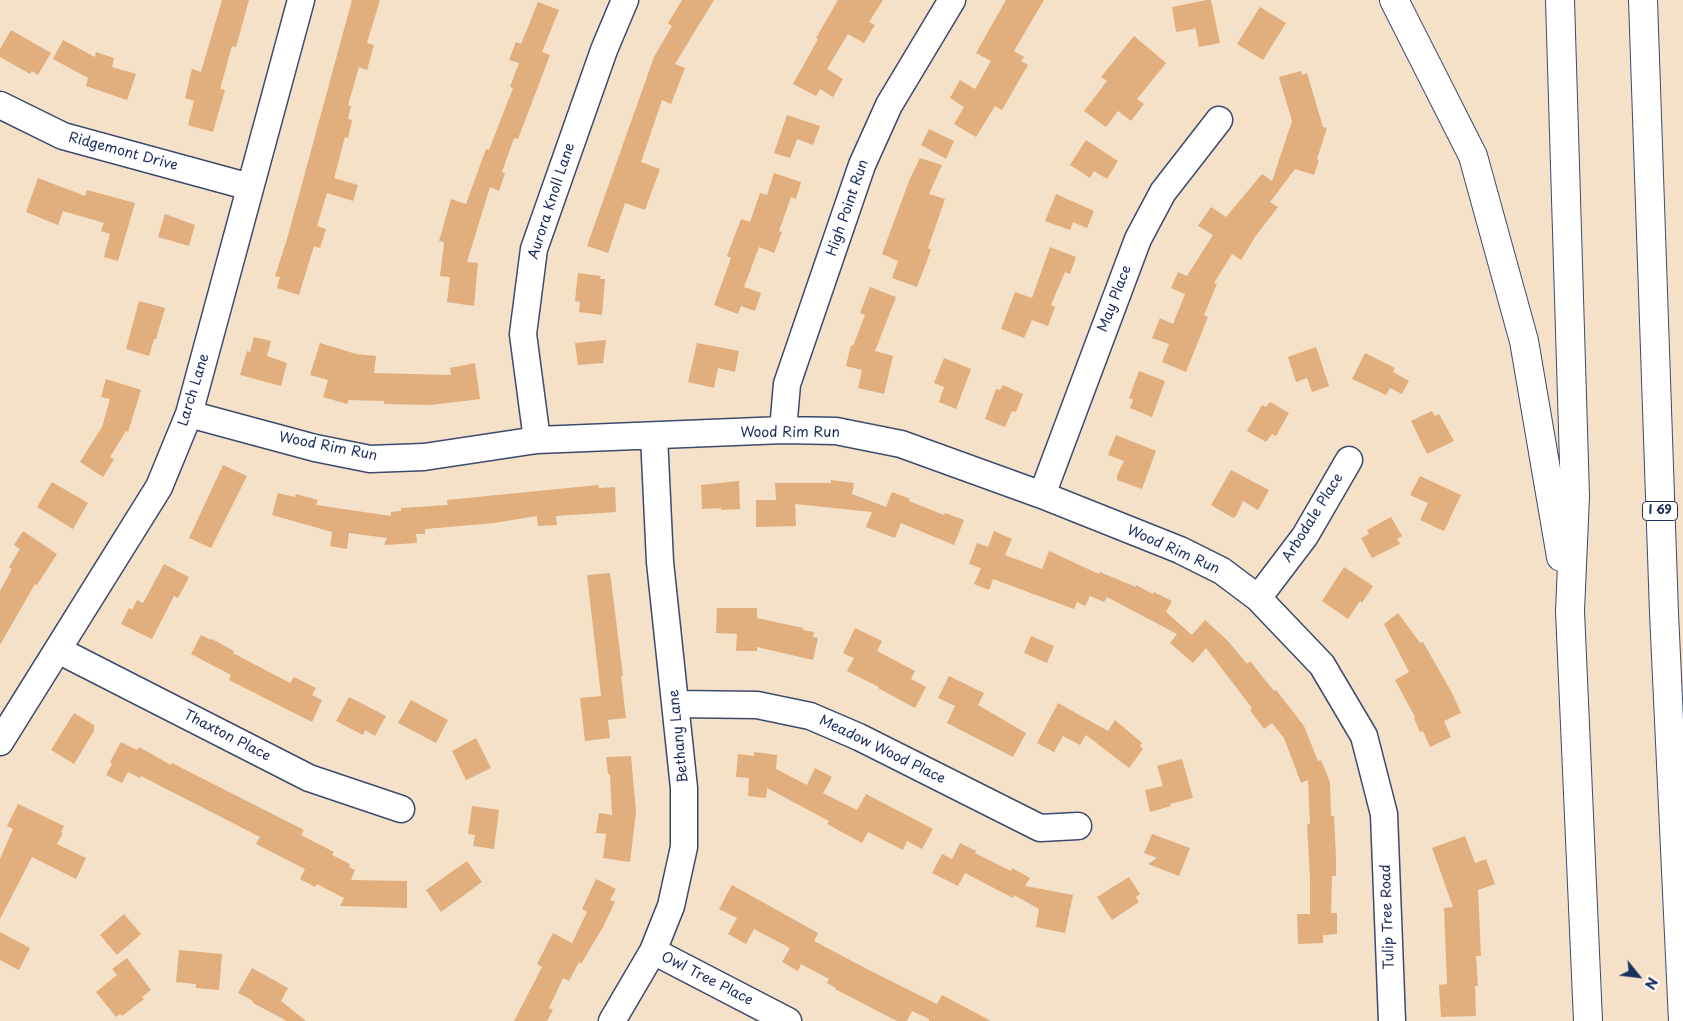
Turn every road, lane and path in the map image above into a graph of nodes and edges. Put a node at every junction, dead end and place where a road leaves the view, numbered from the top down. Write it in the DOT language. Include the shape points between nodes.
graph roads {
  1 [pos="301,0"];
  2 [pos="625,0"];
  3 [pos="952,0"];
  4 [pos="1394,0"];
  5 [pos="1560,0"];
  6 [pos="1643,0"];
  7 [pos="0,105"];
  8 [pos="1219,120"];
  9 [pos="250,187"];
  10 [pos="189,414"];
  11 [pos="783,430"];
  12 [pos="654,436"];
  13 [pos="537,440"];
  14 [pos="1349,460"];
  15 [pos="1042,495"];
  16 [pos="1258,598"];
  17 [pos="1570,611"];
  18 [pos="58,650"];
  19 [pos="676,704"];
  20 [pos="0,742"];
  21 [pos="400,810"];
  22 [pos="1384,814"];
  23 [pos="1078,826"];
  24 [pos="653,951"];
  25 [pos="612,1021"];
  26 [pos="788,1021"];
  27 [pos="1392,1021"];
  28 [pos="1588,1021"];
  29 [pos="1683,1021"];
  1 -- 9 [label="street, Larch Lane"];
  2 -- 13 [label="street, Aurora Knoll Lane" via="604,50 534,249 523,334"];
  3 -- 11 [label="street, High Point Run" via="889,105 862,165 788,384"];
  4 -- 17 [label="highway" via="1473,156 1524,342"];
  5 -- 17 [label="highway" via="1575,496"];
  6 -- 29 [label="highway, I 69" via="1664,613"];
  7 -- 9 [label="street, Ridgemont Drive" via="63,136"];
  8 -- 15 [label="street, May Place" via="1163,192 1138,239"];
  9 -- 10 [label="street, Larch Lane"];
  10 -- 13 [label="street, Wood Rim Run" via="315,448 370,459 424,457"];
  10 -- 18 [label="street, Larch Lane" via="159,488"];
  11 -- 12 [label="street, Wood Rim Run"];
  11 -- 15 [label="street, Wood Rim Run" via="836,431 901,444"];
  12 -- 13 [label="street, Wood Rim Run"];
  12 -- 19 [label="street, Bethany Lane" via="660,562"];
  14 -- 16 [label="street, Arbodale Place" via="1305,536"];
  15 -- 16 [label="street, Wood Rim Run" via="1180,550 1222,571"];
  16 -- 22 [label="street, Wood Rim Run" via="1322,665 1364,736"];
  17 -- 28 [label="highway"];
  18 -- 20 [label="street, Larch Lane"];
  18 -- 21 [label="street, Thaxton Place" via="309,778"];
  19 -- 23 [label="street, Meadow Wood Place" via="756,705 810,716 859,737 1040,828"];
  19 -- 24 [label="street, Bethany Lane" via="684,788 684,847 671,906"];
  22 -- 27 [label="street, Tulip Tree Road"];
  24 -- 25 [label="street, Bethany Lane"];
  24 -- 26 [label="street, Owl Tree Place"];
}
